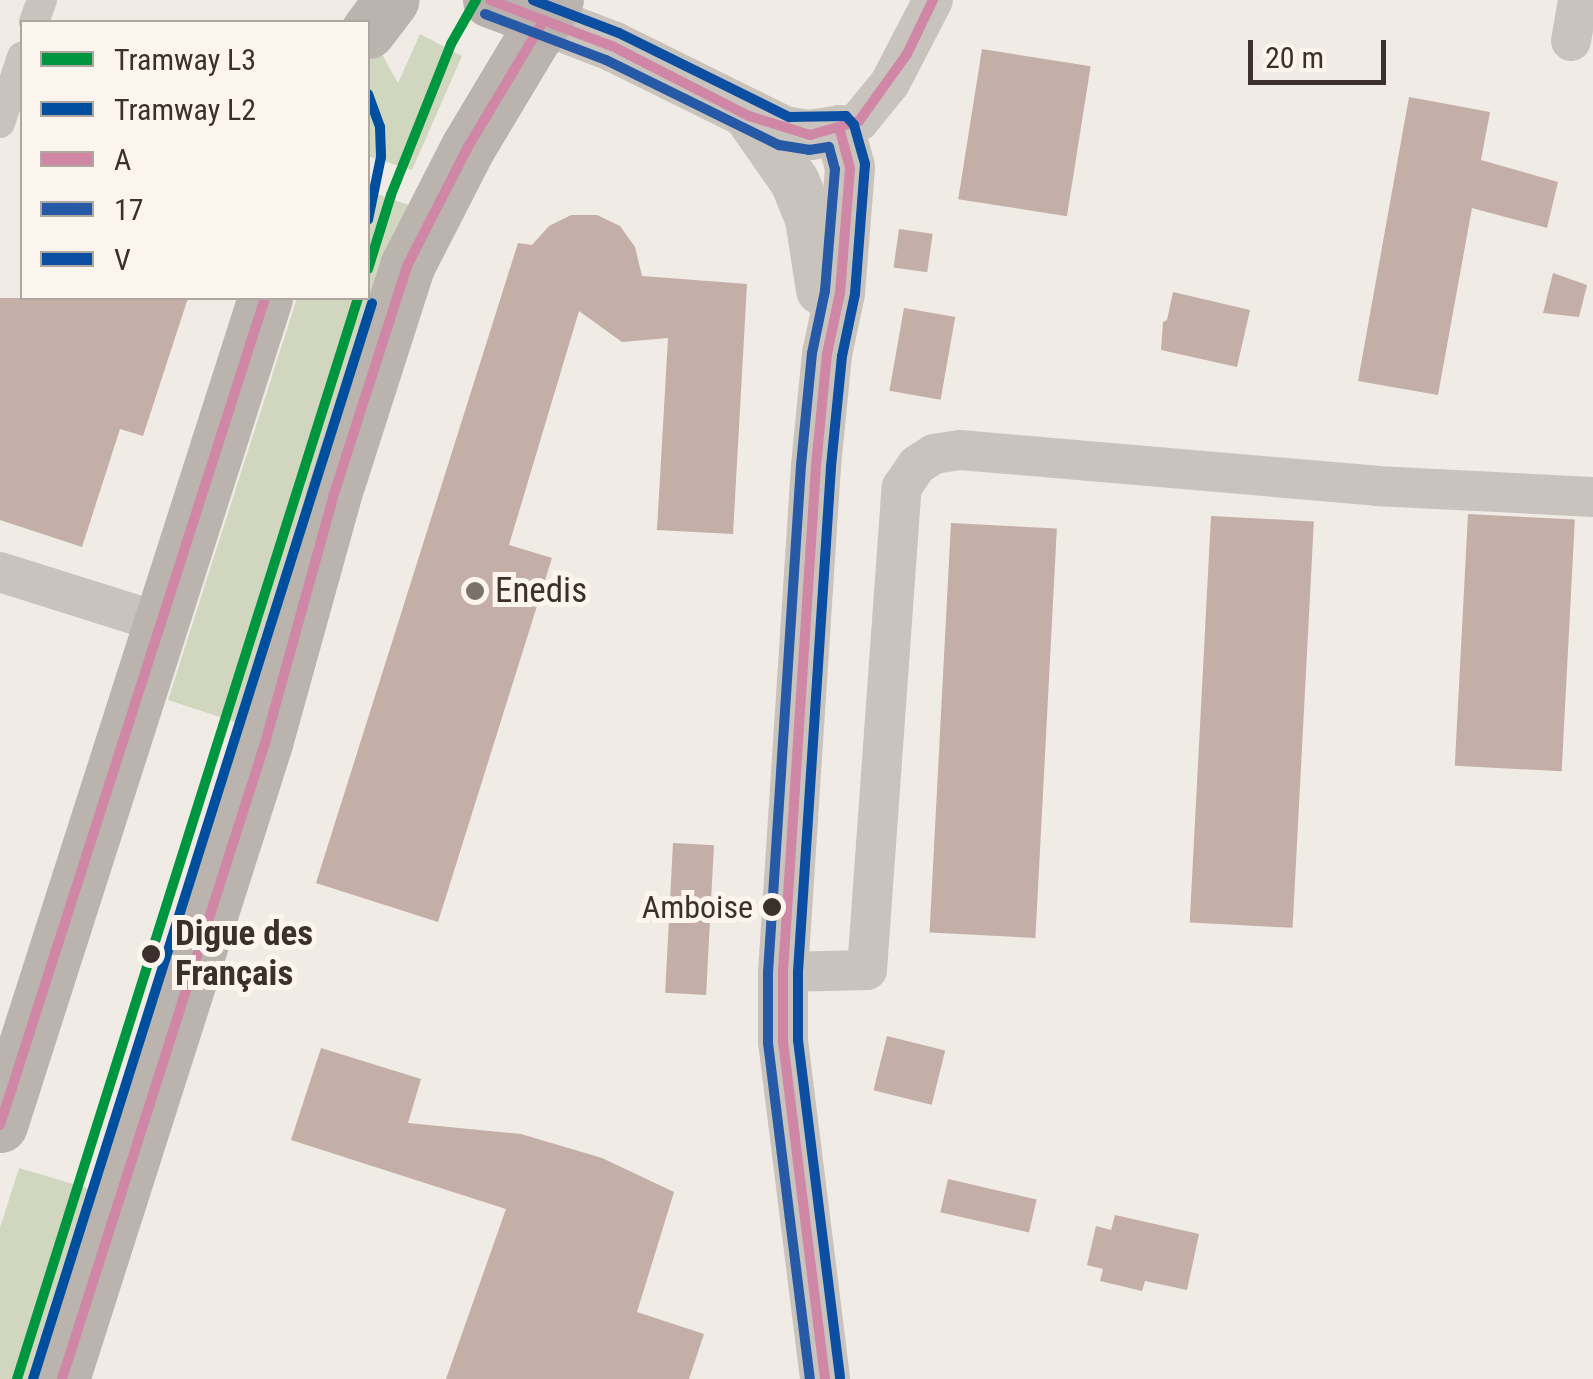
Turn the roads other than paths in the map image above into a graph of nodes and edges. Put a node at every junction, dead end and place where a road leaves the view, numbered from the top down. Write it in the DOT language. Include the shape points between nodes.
graph roads {
  1 [pos="391,0"];
  2 [pos="490,0"];
  3 [pos="933,0"];
  4 [pos="1578,0"];
  5 [pos="550,10"];
  6 [pos="370,28"];
  7 [pos="1571,41"];
  8 [pos="20,63"];
  9 [pos="749,116"];
  10 [pos="0,123"];
  11 [pos="840,130"];
  12 [pos="264,300"];
  13 [pos="827,354"];
  14 [pos="1593,496"];
  15 [pos="0,572"];
  16 [pos="162,624"];
  17 [pos="782,972"];
  18 [pos="0,1125"];
  19 [pos="62,1379"];
  20 [pos="825,1379"];
  1 -- 6 [label="main road"];
  2 -- 5 [label="main road"];
  3 -- 11 [label="street" via="890,83 859,120"];
  4 -- 7 [label="street"];
  5 -- 9 [label="street"];
  5 -- 19 [label="main road" via="407,266 333,497 260,762"];
  8 -- 10 [label="street"];
  9 -- 11 [label="street" via="810,135"];
  9 -- 13 [label="street" via="810,218"];
  11 -- 13 [label="street" via="850,168 840,293"];
  12 -- 16 [label="main road"];
  13 -- 17 [label="street"];
  14 -- 17 [label="street" via="1376,486 960,450 934,454 902,486 868,970"];
  15 -- 16 [label="street"];
  16 -- 18 [label="main road"];
  17 -- 20 [label="street" via="783,1041"];
}
